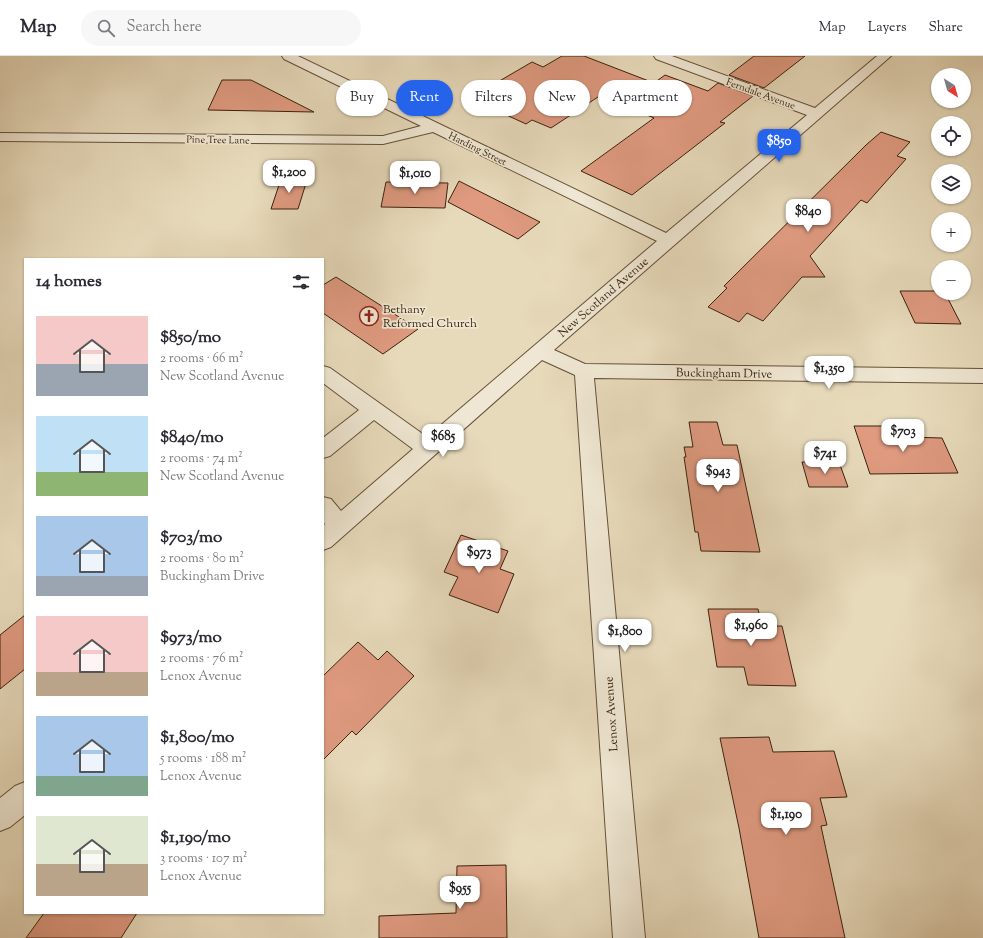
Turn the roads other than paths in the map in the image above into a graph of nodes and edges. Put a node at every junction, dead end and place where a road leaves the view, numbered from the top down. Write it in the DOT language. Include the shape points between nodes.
graph roads {
  1 [pos="288,56"];
  2 [pos="660,56"];
  3 [pos="885,56"];
  4 [pos="817,114"];
  5 [pos="434,127"];
  6 [pos="0,137"];
  7 [pos="668,240"];
  8 [pos="541,351"];
  9 [pos="584,371"];
  10 [pos="324,374"];
  11 [pos="983,376"];
  12 [pos="374,409"];
  13 [pos="324,449"];
  14 [pos="428,449"];
  15 [pos="324,507"];
  16 [pos="340,525"];
  17 [pos="324,539"];
  18 [pos="24,797"];
  19 [pos="0,817"];
  20 [pos="629,938"];
  1 -- 5 [label="street, Harding Street"];
  2 -- 4 [label="street, Ferndale Avenue"];
  3 -- 4 [label="street, New Scotland Avenue"];
  4 -- 7 [label="street, New Scotland Avenue"];
  5 -- 6 [label="street, Pine Tree Lane" via="383,140"];
  5 -- 7 [label="street, Harding Street"];
  7 -- 8 [label="street, New Scotland Avenue"];
  8 -- 9 [label="street, Buckingham Drive" via="568,366"];
  8 -- 14 [label="street, New Scotland Avenue"];
  9 -- 11 [label="street, Buckingham Drive"];
  9 -- 20 [label="street, Lenox Avenue"];
  10 -- 12 [label="street"];
  12 -- 13 [label="street"];
  12 -- 14 [label="street"];
  14 -- 16 [label="street, New Scotland Avenue"];
  15 -- 16 [label="street"];
  16 -- 17 [label="street, New Scotland Avenue"];
  18 -- 19 [label="street"];
}
